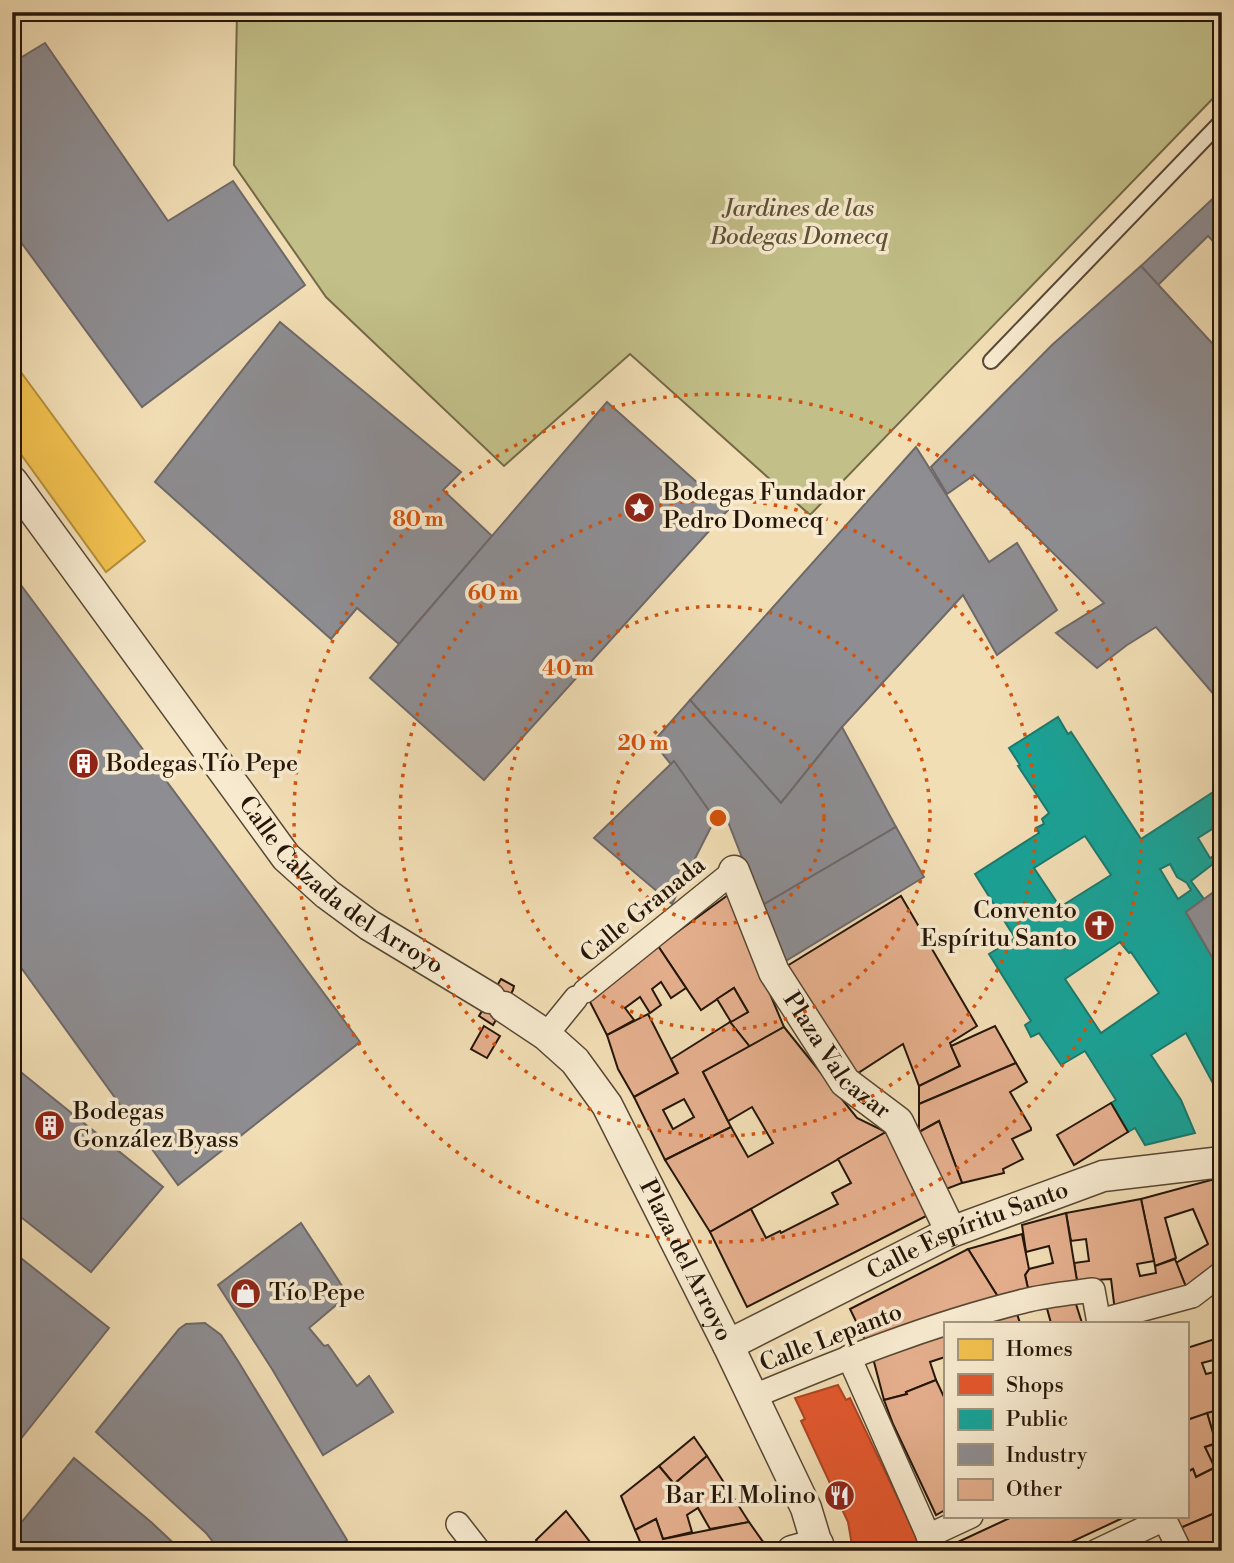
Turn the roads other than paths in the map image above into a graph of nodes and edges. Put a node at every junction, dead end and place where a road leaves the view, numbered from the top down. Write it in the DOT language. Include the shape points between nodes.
graph roads {
  1 [pos="1222,121"];
  2 [pos="990,361"];
  3 [pos="12,481"];
  4 [pos="734,871"];
  5 [pos="497,1002"];
  6 [pos="546,1035"];
  7 [pos="1222,1162"];
  8 [pos="951,1232"];
  9 [pos="1222,1273"];
  10 [pos="949,1322"];
  11 [pos="1099,1322"];
  12 [pos="944,1323"];
  13 [pos="728,1345"];
  14 [pos="849,1357"];
  15 [pos="752,1397"];
  16 [pos="968,1518"];
  17 [pos="1161,1518"];
  18 [pos="1164,1518"];
  19 [pos="458,1524"];
  20 [pos="931,1544"];
  21 [pos="809,1548"];
  22 [pos="480,1551"];
  23 [pos="1097,1551"];
  24 [pos="1180,1551"];
  1 -- 2 [label="lane"];
  3 -- 5 [label="street, Calle Calzada del Arroyo" via="286,857 369,925"];
  4 -- 6 [label="street, Calle Granada" via="581,994"];
  4 -- 8 [label="street, Plaza Valcazar" via="774,972 845,1082 898,1122"];
  5 -- 6 [label="street, Plaza del Arroyo"];
  6 -- 13 [label="street, Plaza del Arroyo" via="575,1061 607,1105"];
  7 -- 8 [label="street, Calle Espíritu Santo" via="1103,1176"];
  8 -- 13 [label="street, Calle Espíritu Santo"];
  9 -- 11 [label="street" via="1192,1296"];
  10 -- 11 [label="street, Calle Lepanto" via="1014,1303 1093,1290"];
  12 -- 14 [label="street, Calle Lepanto"];
  13 -- 15 [label="street, Plaza del Arroyo"];
  14 -- 15 [label="street, Calle Lepanto"];
  14 -- 20 [label="street"];
  15 -- 21 [label="street, Plaza del Arroyo" via="806,1508"];
  16 -- 20 [label="street"];
  17 -- 23 [label="street"];
  18 -- 24 [label="street"];
  19 -- 22 [label="street"];
}
